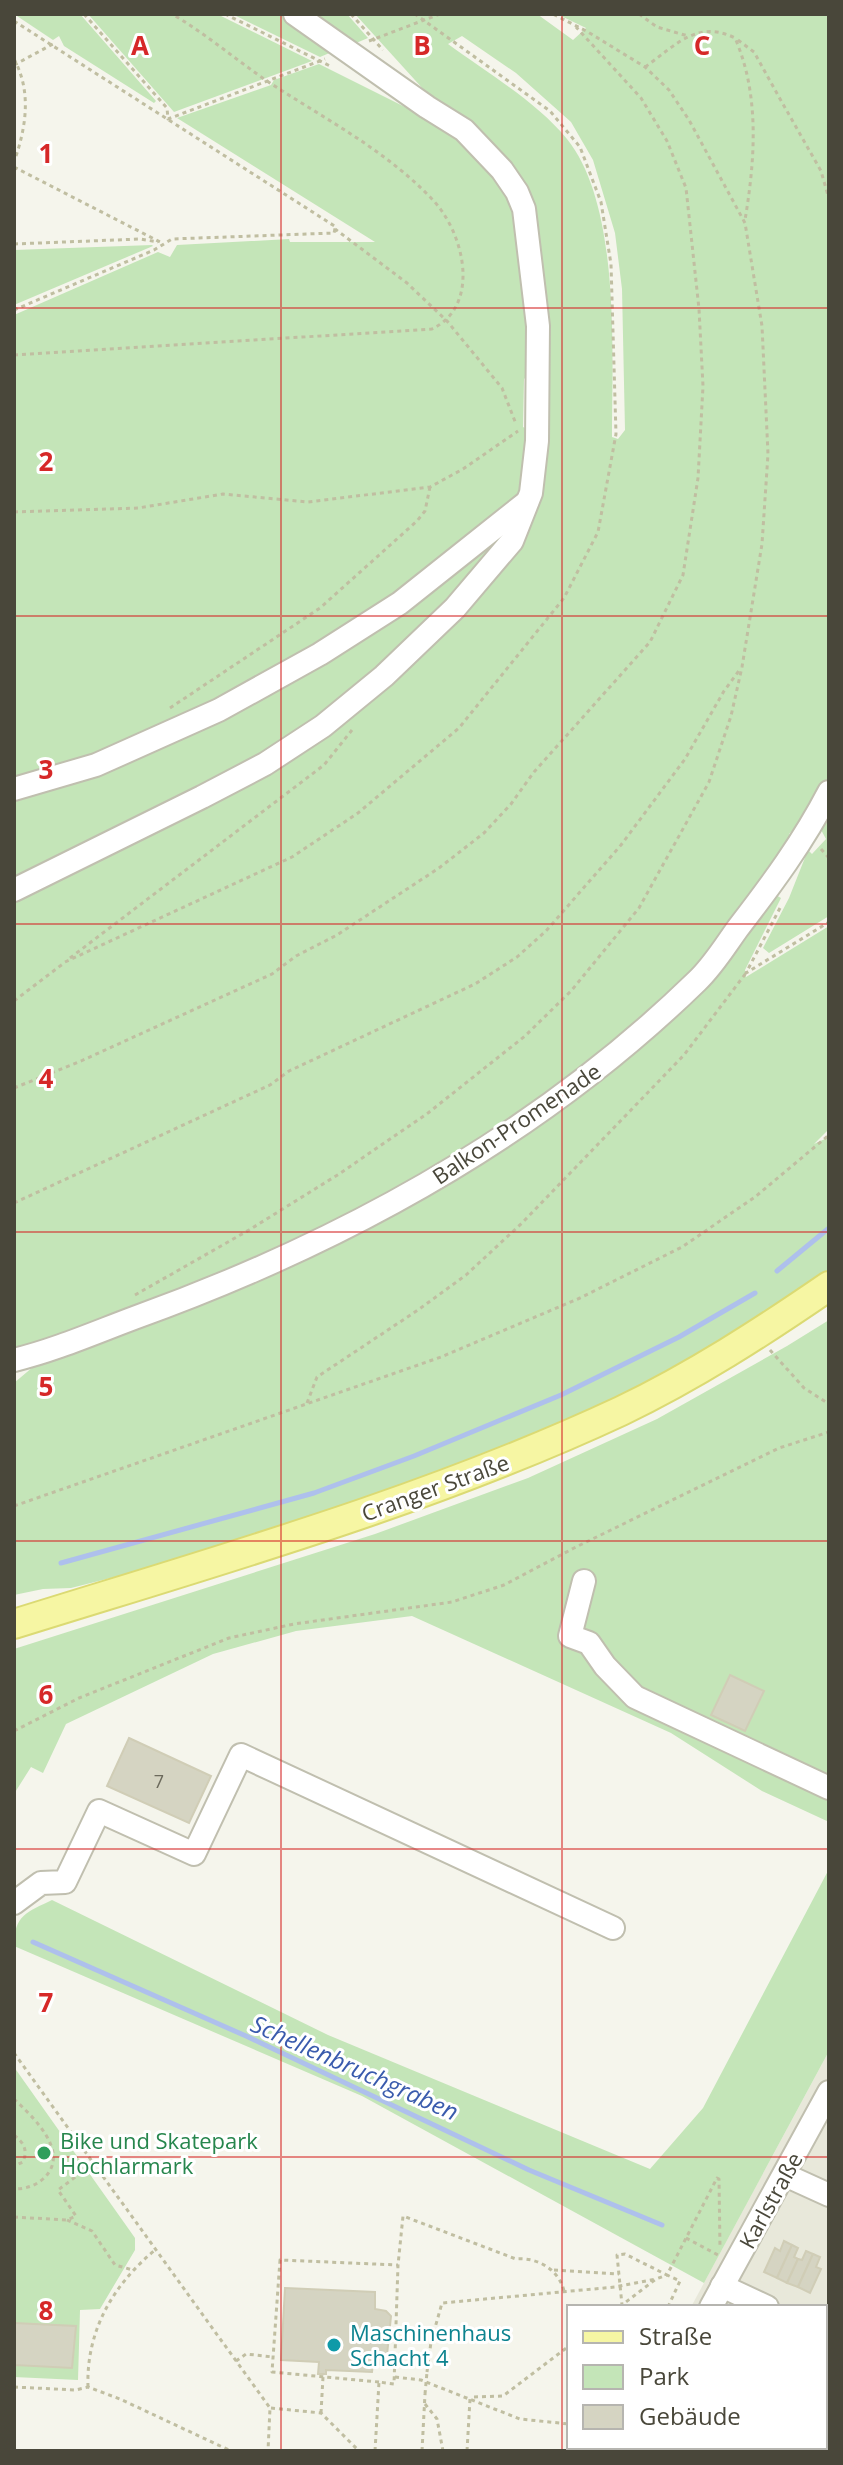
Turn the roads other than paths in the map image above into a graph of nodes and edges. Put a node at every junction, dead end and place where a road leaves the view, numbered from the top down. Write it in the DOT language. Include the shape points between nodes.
graph roads {
  1 [pos="295,14"];
  2 [pos="527,502"];
  3 [pos="14,789"];
  4 [pos="829,792"];
  5 [pos="14,890"];
  6 [pos="829,1286"];
  7 [pos="14,1360"];
  8 [pos="584,1581"];
  9 [pos="14,1624"];
  10 [pos="829,1788"];
  11 [pos="14,1903"];
  12 [pos="613,1928"];
  13 [pos="829,2092"];
  14 [pos="785,2175"];
  15 [pos="829,2195"];
  16 [pos="722,2286"];
  17 [pos="712,2305"];
  18 [pos="763,2305"];
  1 -- 2 [label="street" via="464,130 517,192 524,209 538,326"];
  2 -- 3 [label="street" via="421,588 320,654 219,710 96,765"];
  2 -- 5 [label="street" via="512,541 455,608 323,726 265,764"];
  4 -- 7 [label="street, Balkon-Promenade" via="788,863 700,979 602,1067 461,1166 336,1233 197,1296"];
  6 -- 9 [label="main road, Cranger Straße" via="757,1336 623,1410 518,1457 312,1531"];
  8 -- 10 [label="street" via="570,1636 589,1643 635,1697"];
  11 -- 12 [label="street" via="41,1883 65,1882 99,1811 194,1854 241,1755"];
  13 -- 14 [label="street, Karlstraße"];
  14 -- 15 [label="street"];
  14 -- 16 [label="street, Karlstraße"];
  16 -- 17 [label="street, Karlstraße"];
  16 -- 18 [label="street"];
}
